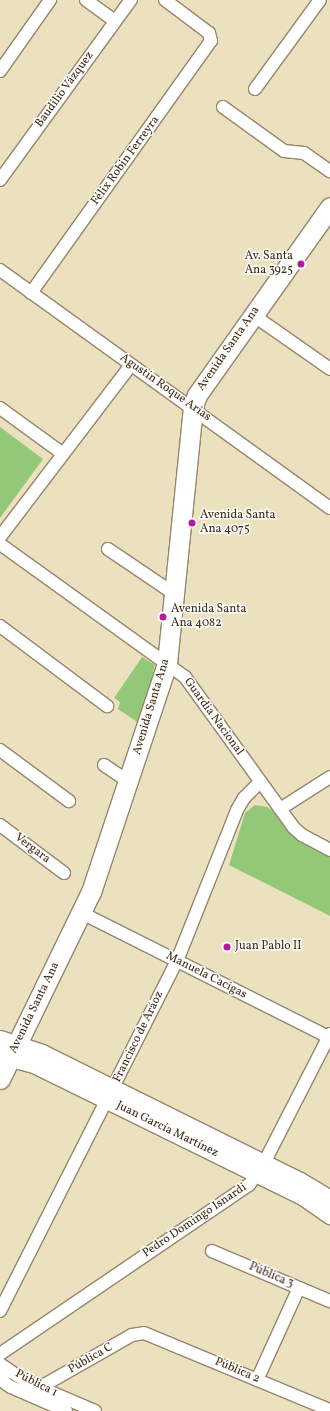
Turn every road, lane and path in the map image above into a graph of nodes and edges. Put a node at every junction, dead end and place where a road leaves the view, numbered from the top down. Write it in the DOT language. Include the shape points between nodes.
graph roads {
  1 [pos="50,0"];
  2 [pos="86,0"];
  3 [pos="131,0"];
  4 [pos="165,0"];
  5 [pos="320,0"];
  6 [pos="115,21"];
  7 [pos="0,71"];
  8 [pos="256,89"];
  9 [pos="223,107"];
  10 [pos="330,171"];
  11 [pos="0,180"];
  12 [pos="329,211"];
  13 [pos="0,270"];
  14 [pos="31,293"];
  15 [pos="253,315"];
  16 [pos="131,365"];
  17 [pos="330,369"];
  18 [pos="193,407"];
  19 [pos="0,408"];
  20 [pos="63,454"];
  21 [pos="330,508"];
  22 [pos="0,537"];
  23 [pos="0,544"];
  24 [pos="108,549"];
  25 [pos="173,594"];
  26 [pos="0,626"];
  27 [pos="167,663"];
  28 [pos="107,706"];
  29 [pos="0,750"];
  30 [pos="104,765"];
  31 [pos="330,777"];
  32 [pos="128,781"];
  33 [pos="260,782"];
  34 [pos="68,801"];
  35 [pos="280,809"];
  36 [pos="0,825"];
  37 [pos="330,850"];
  38 [pos="64,873"];
  39 [pos="82,913"];
  40 [pos="177,961"];
  41 [pos="329,1037"];
  42 [pos="7,1049"];
  43 [pos="0,1079"];
  44 [pos="111,1095"];
  45 [pos="261,1168"];
  46 [pos="330,1198"];
  47 [pos="330,1215"];
  48 [pos="212,1251"];
  49 [pos="299,1288"];
  50 [pos="330,1301"];
  51 [pos="0,1311"];
  52 [pos="144,1333"];
  53 [pos="0,1354"];
  54 [pos="0,1364"];
  55 [pos="0,1373"];
  56 [pos="257,1380"];
  57 [pos="39,1388"];
  58 [pos="330,1410"];
  59 [pos="66,1411"];
  60 [pos="95,1411"];
  1 -- 7 [label="street"];
  2 -- 6 [label="street"];
  3 -- 6 [label="street, Baudilio Vázquez"];
  4 -- 14 [label="street, Félix Robin Ferreyra" via="203,28 211,41"];
  5 -- 8 [label="street"];
  6 -- 11 [label="street, Baudilio Vázquez"];
  9 -- 10 [label="street" via="284,151 304,153"];
  12 -- 15 [label="main road, Avenida Santa Ana"];
  13 -- 14 [label="street, Agustín Roque Arias"];
  14 -- 16 [label="street, Agustín Roque Arias"];
  15 -- 17 [label="street"];
  15 -- 18 [label="main road, Avenida Santa Ana" via="202,386"];
  16 -- 18 [label="street, Agustín Roque Arias"];
  16 -- 20 [label="street"];
  18 -- 21 [label="street, Agustín Roque Arias"];
  18 -- 25 [label="main road, Avenida Santa Ana"];
  19 -- 20 [label="street"];
  20 -- 22 [label="street"];
  23 -- 27 [label="street, Guardia Nacional"];
  24 -- 25 [label="street"];
  25 -- 27 [label="main road, Avenida Santa Ana"];
  26 -- 28 [label="street"];
  27 -- 32 [label="main road, Avenida Santa Ana"];
  27 -- 33 [label="street, Guardia Nacional" via="194,686"];
  29 -- 34 [label="street"];
  30 -- 32 [label="street"];
  31 -- 35 [label="street"];
  32 -- 39 [label="main road, Avenida Santa Ana"];
  33 -- 35 [label="street, Guardia Nacional"];
  33 -- 40 [label="street, Francisco de Aráoz" via="244,798 237,810"];
  35 -- 37 [label="street, Guardia Nacional" via="302,835"];
  36 -- 38 [label="street, Vergara"];
  39 -- 40 [label="street, Manuela Cacigas"];
  39 -- 42 [label="main road, Avenida Santa Ana"];
  40 -- 41 [label="street, Manuela Cacigas"];
  40 -- 44 [label="street, Francisco de Aráoz"];
  41 -- 45 [label="street, Pedro Domingo Isnardi"];
  42 -- 43 [label="main road, Avenida Santa Ana"];
  42 -- 44 [label="main road, Juan García Martínez" via="42,1053"];
  44 -- 45 [label="main road, Juan García Martínez"];
  44 -- 51 [label="street, Francisco de Aráoz"];
  45 -- 46 [label="main road, Juan García Martínez"];
  45 -- 47 [label="main road, Juan García Martínez"];
  45 -- 53 [label="street, Pedro Domingo Isnardi" via="249,1185"];
  48 -- 49 [label="street, Pública 3"];
  49 -- 50 [label="street, Pública 3"];
  49 -- 56 [label="street"];
  52 -- 56 [label="street, Pública 2"];
  52 -- 57 [label="street, Pública C" via="132,1335"];
  54 -- 57 [label="street, Pública 1"];
  55 -- 59 [label="street" via="5,1383 11,1387"];
  56 -- 58 [label="street, Pública 2"];
  57 -- 60 [label="street, Pública 1"];
}
